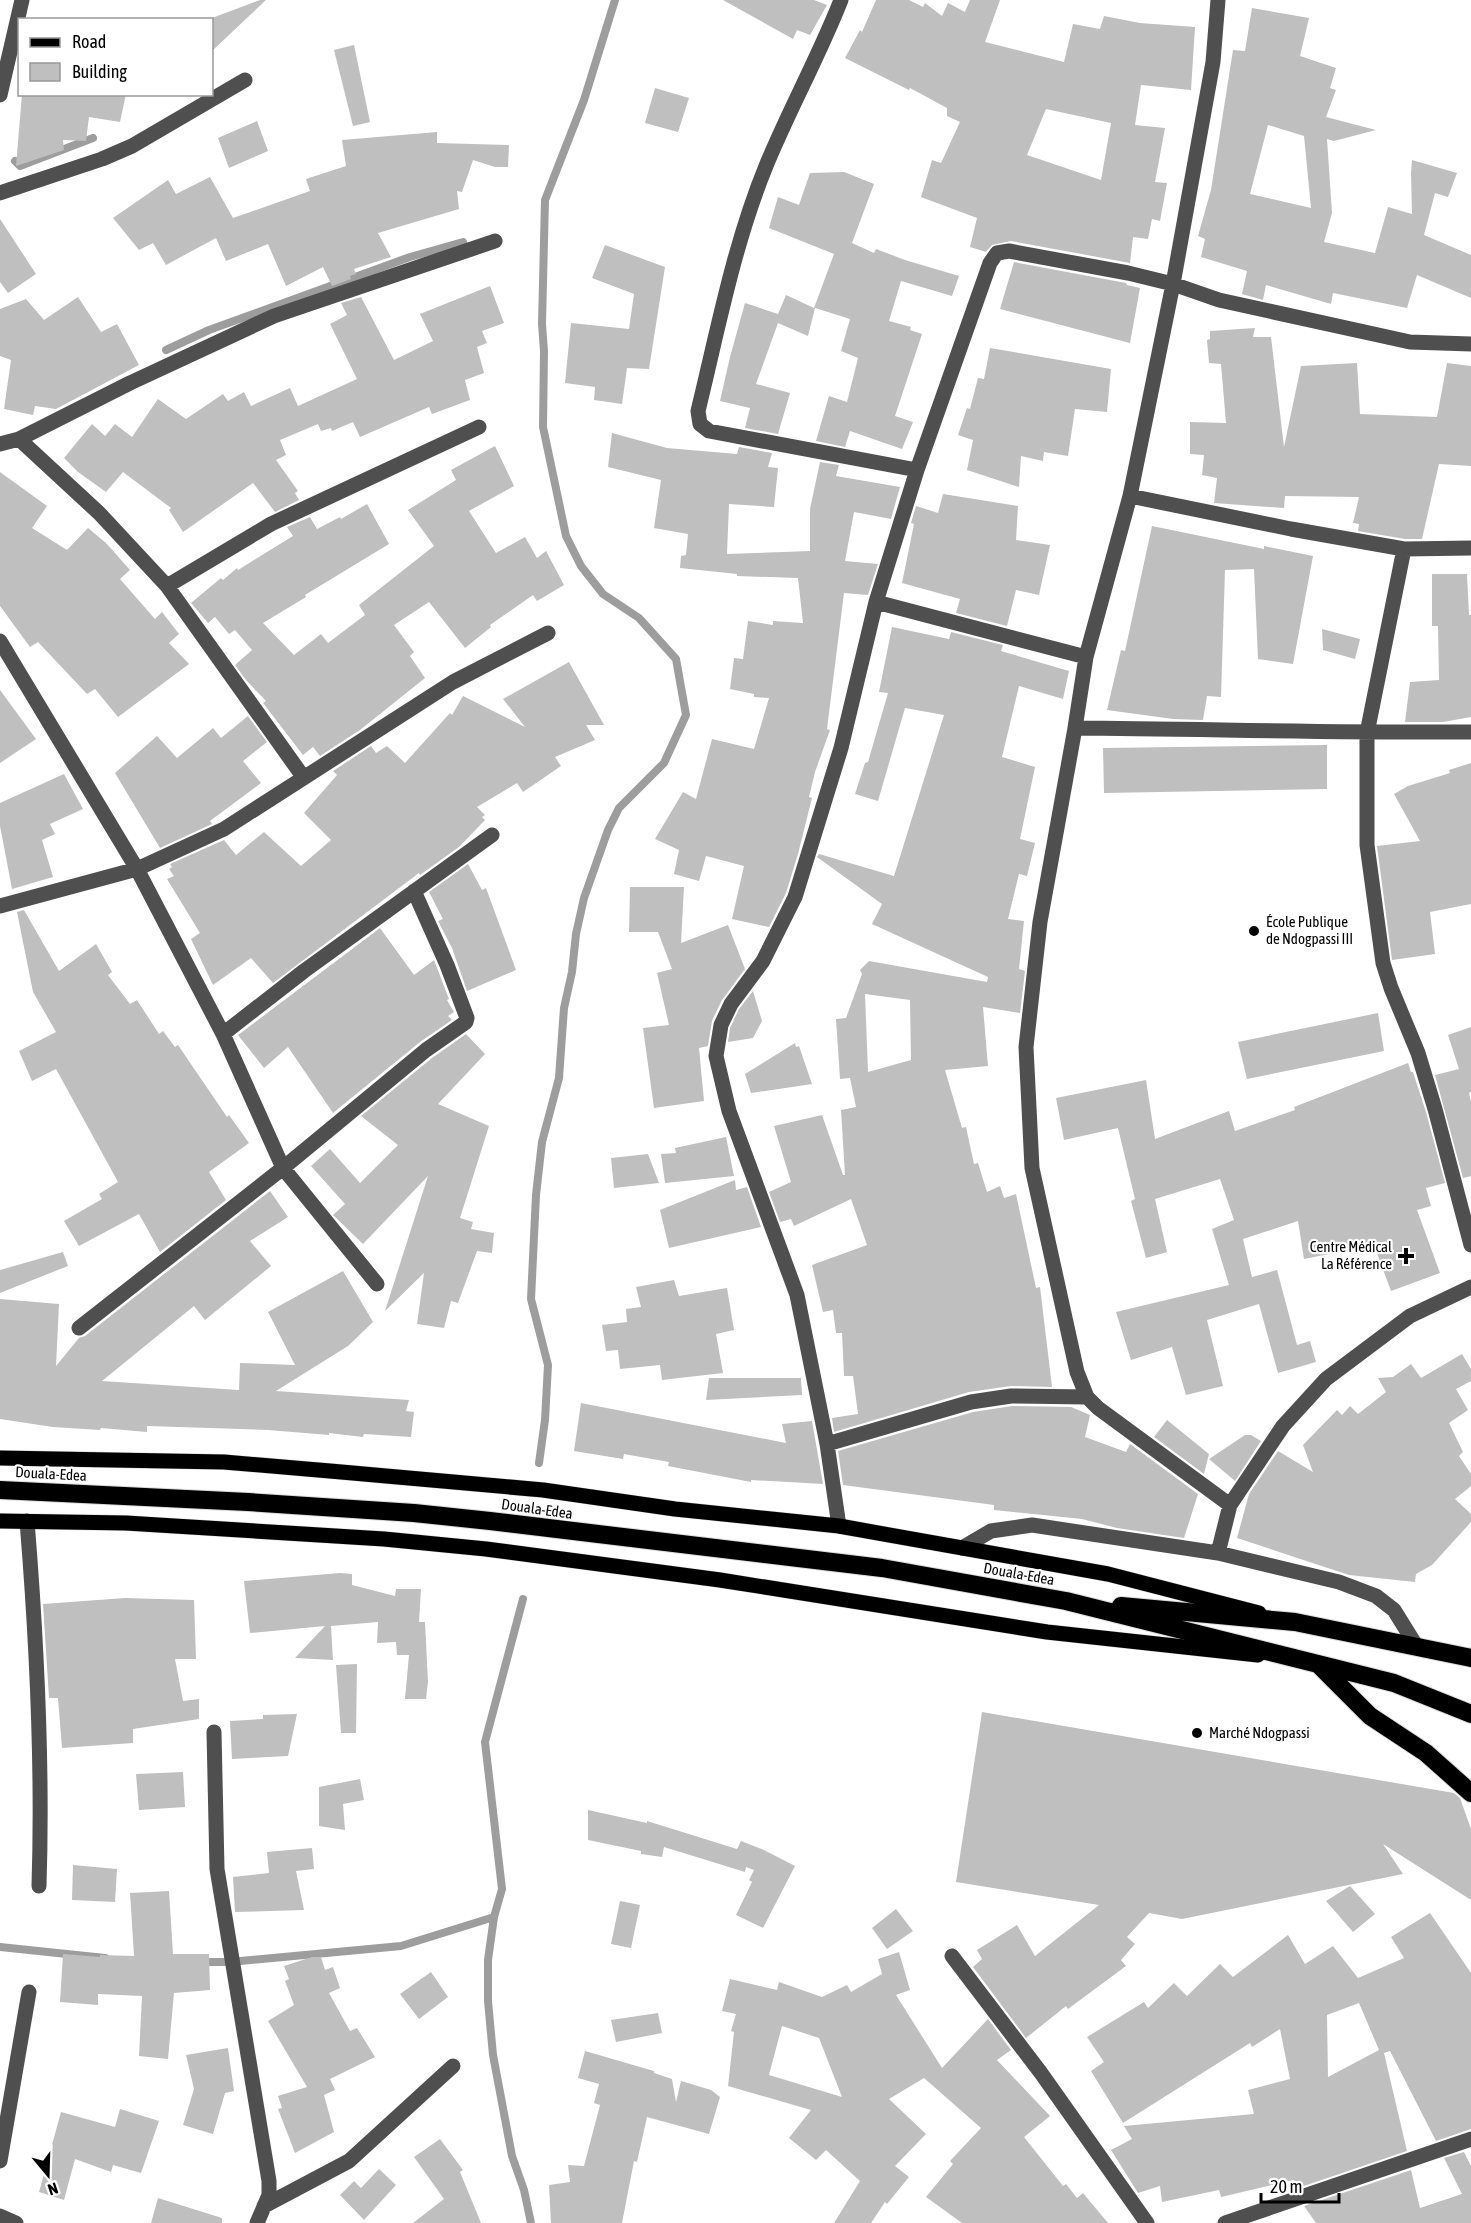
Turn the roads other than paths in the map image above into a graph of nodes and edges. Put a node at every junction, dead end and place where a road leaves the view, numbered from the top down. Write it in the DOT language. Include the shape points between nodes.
graph roads {
  1 [pos="22,0"];
  2 [pos="841,0"];
  3 [pos="1218,0"];
  4 [pos="245,80"];
  5 [pos="0,95"];
  6 [pos="0,193"];
  7 [pos="495,241"];
  8 [pos="1173,284"];
  9 [pos="1471,344"];
  10 [pos="479,427"];
  11 [pos="19,439"];
  12 [pos="0,444"];
  13 [pos="917,470"];
  14 [pos="1130,496"];
  15 [pos="1471,548"];
  16 [pos="1404,549"];
  17 [pos="167,586"];
  18 [pos="876,602"];
  19 [pos="548,633"];
  20 [pos="0,641"];
  21 [pos="1086,657"];
  22 [pos="1075,728"];
  23 [pos="1471,732"];
  24 [pos="1367,733"];
  25 [pos="304,778"];
  26 [pos="492,834"];
  27 [pos="136,869"];
  28 [pos="414,891"];
  29 [pos="0,906"];
  30 [pos="223,1034"];
  31 [pos="283,1168"];
  32 [pos="1471,1245"];
  33 [pos="376,1284"];
  34 [pos="1471,1287"];
  35 [pos="79,1328"];
  36 [pos="1087,1397"];
  37 [pos="827,1444"];
  38 [pos="0,1458"];
  39 [pos="0,1490"];
  40 [pos="1230,1505"];
  41 [pos="0,1521"];
  42 [pos="27,1521"];
  43 [pos="839,1526"];
  44 [pos="962,1548"];
  45 [pos="1218,1553"];
  46 [pos="1065,1601"];
  47 [pos="1295,1622"];
  48 [pos="1417,1647"];
  49 [pos="1471,1658"];
  50 [pos="1291,1659"];
  51 [pos="1320,1666"];
  52 [pos="1471,1714"];
  53 [pos="214,1732"];
  54 [pos="1471,1793"];
  55 [pos="39,1886"];
  56 [pos="952,1956"];
  57 [pos="29,1992"];
  58 [pos="453,2066"];
  59 [pos="1471,2139"];
  60 [pos="0,2161"];
  61 [pos="264,2206"];
  62 [pos="0,2216"];
  63 [pos="16,2223"];
  64 [pos="257,2223"];
  65 [pos="1147,2223"];
  66 [pos="1226,2223"];
  1 -- 5 [label="street"];
  2 -- 13 [label="street" via="766,166 736,257 698,411 700,424 709,431"];
  3 -- 8 [label="street" via="1213,62"];
  4 -- 6 [label="street" via="132,146"];
  7 -- 11 [label="street" via="274,316"];
  8 -- 9 [label="street" via="1219,300 1410,342"];
  8 -- 13 [label="street" via="1009,250 997,253 990,263"];
  8 -- 14 [label="street"];
  10 -- 17 [label="street" via="271,524"];
  11 -- 12 [label="street"];
  11 -- 17 [label="street" via="99,513"];
  13 -- 18 [label="street"];
  14 -- 16 [label="street"];
  14 -- 21 [label="street"];
  15 -- 16 [label="street"];
  16 -- 24 [label="street"];
  17 -- 25 [label="street"];
  18 -- 21 [label="street"];
  18 -- 37 [label="street" via="841,748 795,897 763,962 731,1004 721,1025 716,1056 729,1112 797,1295"];
  19 -- 25 [label="street" via="453,682"];
  20 -- 27 [label="street"];
  21 -- 22 [label="street"];
  22 -- 24 [label="street"];
  22 -- 36 [label="street" via="1040,922 1026,1047 1032,1168 1077,1372"];
  23 -- 24 [label="street"];
  24 -- 32 [label="street" via="1367,845 1383,963 1418,1053"];
  25 -- 27 [label="street" via="224,829"];
  26 -- 28 [label="street"];
  27 -- 29 [label="street"];
  27 -- 30 [label="street"];
  28 -- 30 [label="street"];
  28 -- 31 [label="street" via="447,965 466,1022 426,1050"];
  30 -- 31 [label="street"];
  31 -- 33 [label="street"];
  31 -- 35 [label="street"];
  34 -- 40 [label="street" via="1410,1316 1326,1379 1283,1426"];
  36 -- 37 [label="street" via="1011,1396 971,1402"];
  36 -- 40 [label="street"];
  37 -- 43 [label="street"];
  38 -- 43 [label="main road" via="224,1462 330,1470 543,1490"];
  39 -- 46 [label="highway, Douala-Edea" via="248,1502 490,1521 882,1568"];
  40 -- 45 [label="street"];
  41 -- 42 [label="main road"];
  42 -- 50 [label="main road" via="126,1523 486,1549 741,1583 1047,1632"];
  42 -- 55 [label="street" via="37,1652 42,1803"];
  43 -- 44 [label="main road"];
  44 -- 45 [label="street" via="991,1531 1032,1525"];
  44 -- 47 [label="main road" via="1108,1574"];
  45 -- 48 [label="street" via="1339,1582 1376,1596 1394,1610"];
  46 -- 47 [label="highway, Douala-Edea"];
  46 -- 50 [label="highway, Douala-Edea"];
  47 -- 48 [label="highway, Douala-Edea"];
  48 -- 49 [label="highway, Douala-Edea"];
  50 -- 51 [label="highway, Douala-Edea"];
  51 -- 52 [label="highway, Douala-Edea" via="1394,1683"];
  51 -- 54 [label="highway" via="1370,1716 1426,1753"];
  53 -- 61 [label="street" via="217,1869 269,2181"];
  56 -- 65 [label="street"];
  57 -- 60 [label="street"];
  58 -- 61 [label="street" via="349,2162"];
  59 -- 66 [label="street"];
  61 -- 64 [label="street"];
  62 -- 63 [label="street"];
}
